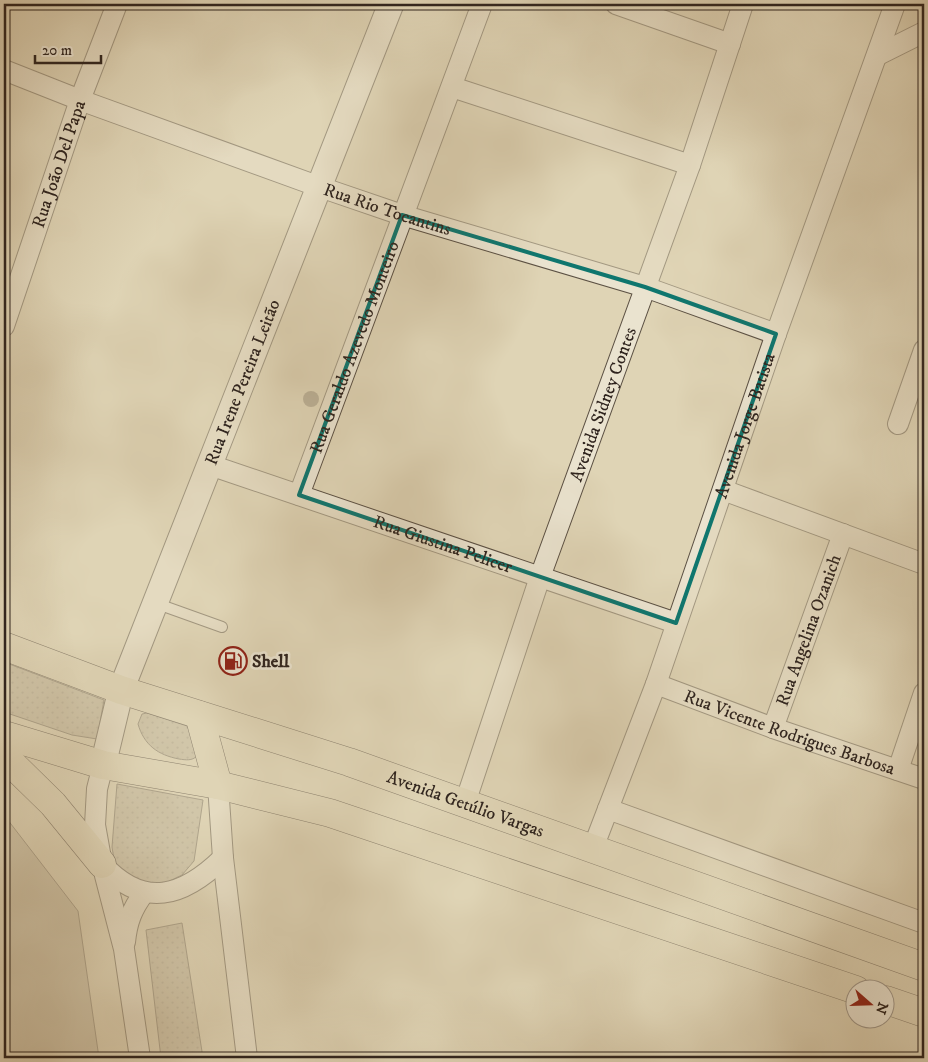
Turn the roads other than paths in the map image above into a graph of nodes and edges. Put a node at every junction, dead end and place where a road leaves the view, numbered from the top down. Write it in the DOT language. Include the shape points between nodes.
graph roads {
  1 [pos="117,4"];
  2 [pos="391,4"];
  3 [pos="482,4"];
  4 [pos="616,4"];
  5 [pos="743,4"];
  6 [pos="895,4"];
  7 [pos="924,32"];
  8 [pos="730,44"];
  9 [pos="878,55"];
  10 [pos="4,70"];
  11 [pos="452,87"];
  12 [pos="80,100"];
  13 [pos="690,165"];
  14 [pos="320,187"];
  15 [pos="402,215"];
  16 [pos="645,287"];
  17 [pos="4,326"];
  18 [pos="776,334"];
  19 [pos="924,350"];
  20 [pos="898,424"];
  21 [pos="210,465"];
  22 [pos="723,490"];
  23 [pos="299,495"];
  24 [pos="843,534"];
  25 [pos="924,564"];
  26 [pos="540,577"];
  27 [pos="155,603"];
  28 [pos="676,623"];
  29 [pos="222,627"];
  30 [pos="4,646"];
  31 [pos="656,684"];
  32 [pos="121,690"];
  33 [pos="924,693"];
  34 [pos="199,715"];
  35 [pos="774,728"];
  36 [pos="4,735"];
  37 [pos="4,756"];
  38 [pos="104,765"];
  39 [pos="898,770"];
  40 [pos="924,779"];
  41 [pos="218,785"];
  42 [pos="464,803"];
  43 [pos="608,809"];
  44 [pos="593,848"];
  45 [pos="223,858"];
  46 [pos="102,864"];
  47 [pos="144,893"];
  48 [pos="924,923"];
  49 [pos="124,949"];
  50 [pos="924,967"];
  51 [pos="846,987"];
  52 [pos="896,1003"];
  53 [pos="924,1013"];
  54 [pos="140,1058"];
  55 [pos="247,1058"];
  1 -- 12 [label="street, Rua João Del Papa"];
  2 -- 14 [label="street, Rua Irene Pereira Leitão"];
  3 -- 11 [label="street, Rua Geraldo Azevedo Monteiro"];
  4 -- 8 [label="street"];
  5 -- 8 [label="street, Avenida Sidney Contes"];
  6 -- 9 [label="street, Avenida Jorge Batista"];
  7 -- 9 [label="street"];
  8 -- 13 [label="street, Avenida Sidney Contes"];
  9 -- 18 [label="street, Avenida Jorge Batista"];
  10 -- 12 [label="street, Rua Rio Tocantins"];
  11 -- 13 [label="street"];
  11 -- 15 [label="street, Rua Geraldo Azevedo Monteiro"];
  12 -- 14 [label="street, Rua Rio Tocantins"];
  12 -- 17 [label="street, Rua João Del Papa"];
  13 -- 16 [label="street, Avenida Sidney Contes"];
  14 -- 15 [label="street, Rua Rio Tocantins"];
  14 -- 21 [label="street, Rua Irene Pereira Leitão"];
  15 -- 16 [label="street, Rua Rio Tocantins"];
  15 -- 23 [label="street, Rua Geraldo Azevedo Monteiro"];
  16 -- 18 [label="street, Rua Rio Tocantins"];
  16 -- 26 [label="street, Avenida Sidney Contes"];
  18 -- 22 [label="street, Avenida Jorge Batista"];
  19 -- 20 [label="street"];
  21 -- 23 [label="street, Rua Giustina Pelicer"];
  21 -- 27 [label="street, Rua Irene Pereira Leitão"];
  22 -- 24 [label="street"];
  22 -- 28 [label="street, Avenida Jorge Batista"];
  23 -- 26 [label="street, Rua Giustina Pelicer"];
  24 -- 25 [label="street"];
  24 -- 35 [label="street, Rua Angelina Ozanich"];
  26 -- 28 [label="street, Rua Giustina Pelicer"];
  26 -- 42 [label="street, Avenida Sidney Contes"];
  27 -- 29 [label="lane"];
  27 -- 32 [label="street, Rua Irene Pereira Leitão"];
  28 -- 31 [label="street, Avenida Jorge Batista"];
  30 -- 32 [label="main road, Avenida Getúlio Vargas"];
  31 -- 35 [label="street, Rua Vicente Rodrigues Barbosa"];
  31 -- 43 [label="street, Avenida Jorge Batista"];
  32 -- 34 [label="main road, Avenida Getúlio Vargas"];
  32 -- 38 [label="street, Rua Irene Pereira Leitão"];
  33 -- 39 [label="street"];
  34 -- 41 [label="main road"];
  34 -- 42 [label="main road, Avenida Getúlio Vargas" via="349,762"];
  35 -- 39 [label="street, Rua Vicente Rodrigues Barbosa"];
  36 -- 38 [label="main road"];
  37 -- 46 [label="main road" via="53,804"];
  38 -- 41 [label="main road"];
  38 -- 46 [label="street" via="98,789 96,825"];
  39 -- 40 [label="street, Rua Vicente Rodrigues Barbosa"];
  41 -- 45 [label="street"];
  41 -- 51 [label="main road" via="330,813"];
  42 -- 44 [label="main road, Avenida Getúlio Vargas"];
  43 -- 44 [label="street, Avenida Jorge Batista"];
  43 -- 48 [label="street"];
  44 -- 50 [label="main road, Avenida Getúlio Vargas"];
  45 -- 47 [label="street" via="187,887 166,893"];
  45 -- 55 [label="street"];
  46 -- 47 [label="street" via="117,880"];
  46 -- 49 [label="street"];
  47 -- 49 [label="street" via="127,922"];
  49 -- 54 [label="street"];
  52 -- 53 [label="main road"];
}
